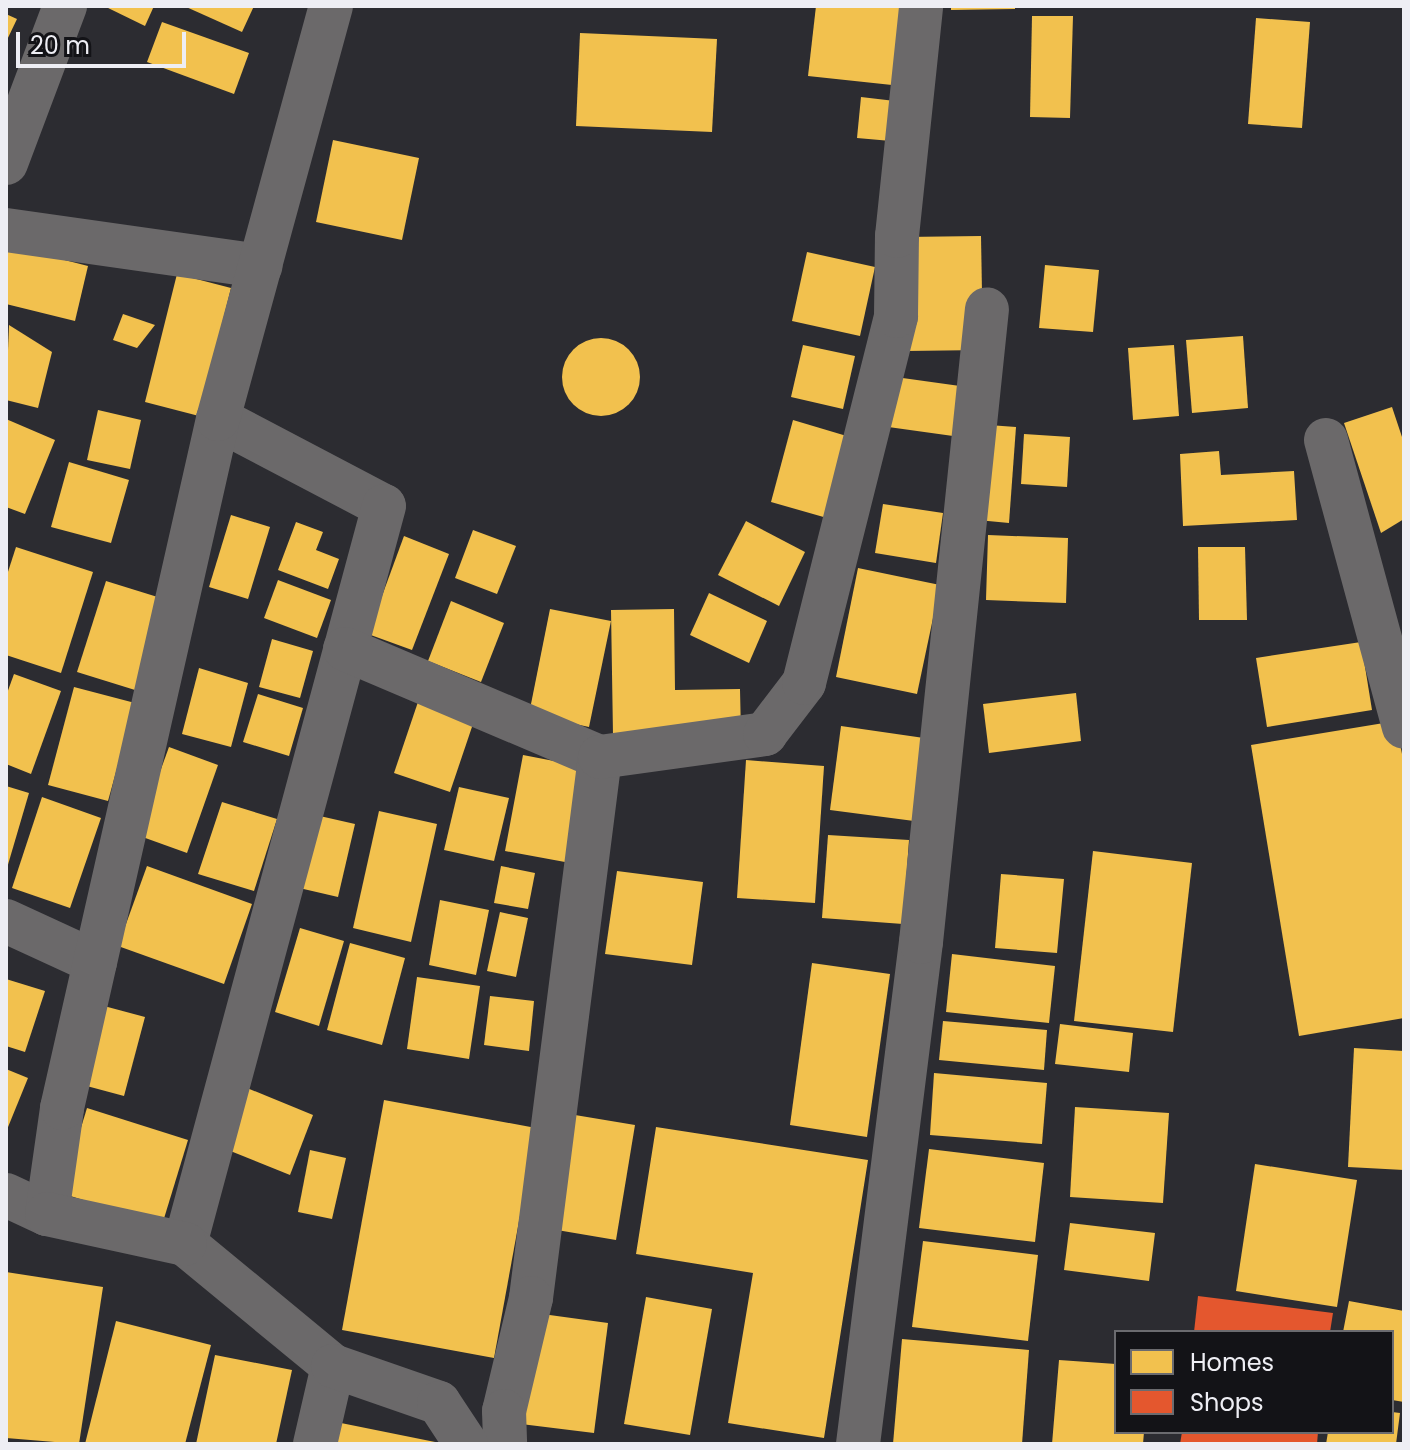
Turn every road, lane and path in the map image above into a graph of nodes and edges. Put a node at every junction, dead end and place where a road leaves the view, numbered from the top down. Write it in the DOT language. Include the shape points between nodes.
graph roads {
  1 [pos="65,6"];
  2 [pos="331,6"];
  3 [pos="921,6"];
  4 [pos="6,163"];
  5 [pos="6,230"];
  6 [pos="260,266"];
  7 [pos="987,309"];
  8 [pos="218,419"];
  9 [pos="1326,440"];
  10 [pos="345,649"];
  11 [pos="1404,727"];
  12 [pos="600,757"];
  13 [pos="6,921"];
  14 [pos="95,962"];
  15 [pos="6,1195"];
  16 [pos="47,1214"];
  17 [pos="185,1244"];
  18 [pos="333,1366"];
  19 [pos="315,1444"];
  20 [pos="466,1444"];
  21 [pos="505,1444"];
  22 [pos="858,1444"];
  1 -- 4 [label="street"];
  2 -- 6 [label="street"];
  3 -- 12 [label="street" via="897,236 896,316 804,683 765,734"];
  5 -- 6 [label="street"];
  6 -- 8 [label="street"];
  7 -- 22 [label="street" via="921,942"];
  8 -- 10 [label="street" via="384,506"];
  8 -- 14 [label="street"];
  9 -- 11 [label="street"];
  10 -- 12 [label="street"];
  10 -- 17 [label="street"];
  12 -- 21 [label="street" via="531,1298 504,1411"];
  13 -- 14 [label="street"];
  14 -- 16 [label="street" via="62,1108"];
  15 -- 16 [label="street"];
  16 -- 17 [label="street"];
  17 -- 18 [label="street"];
  18 -- 19 [label="street"];
  18 -- 20 [label="street" via="439,1403"];
}
